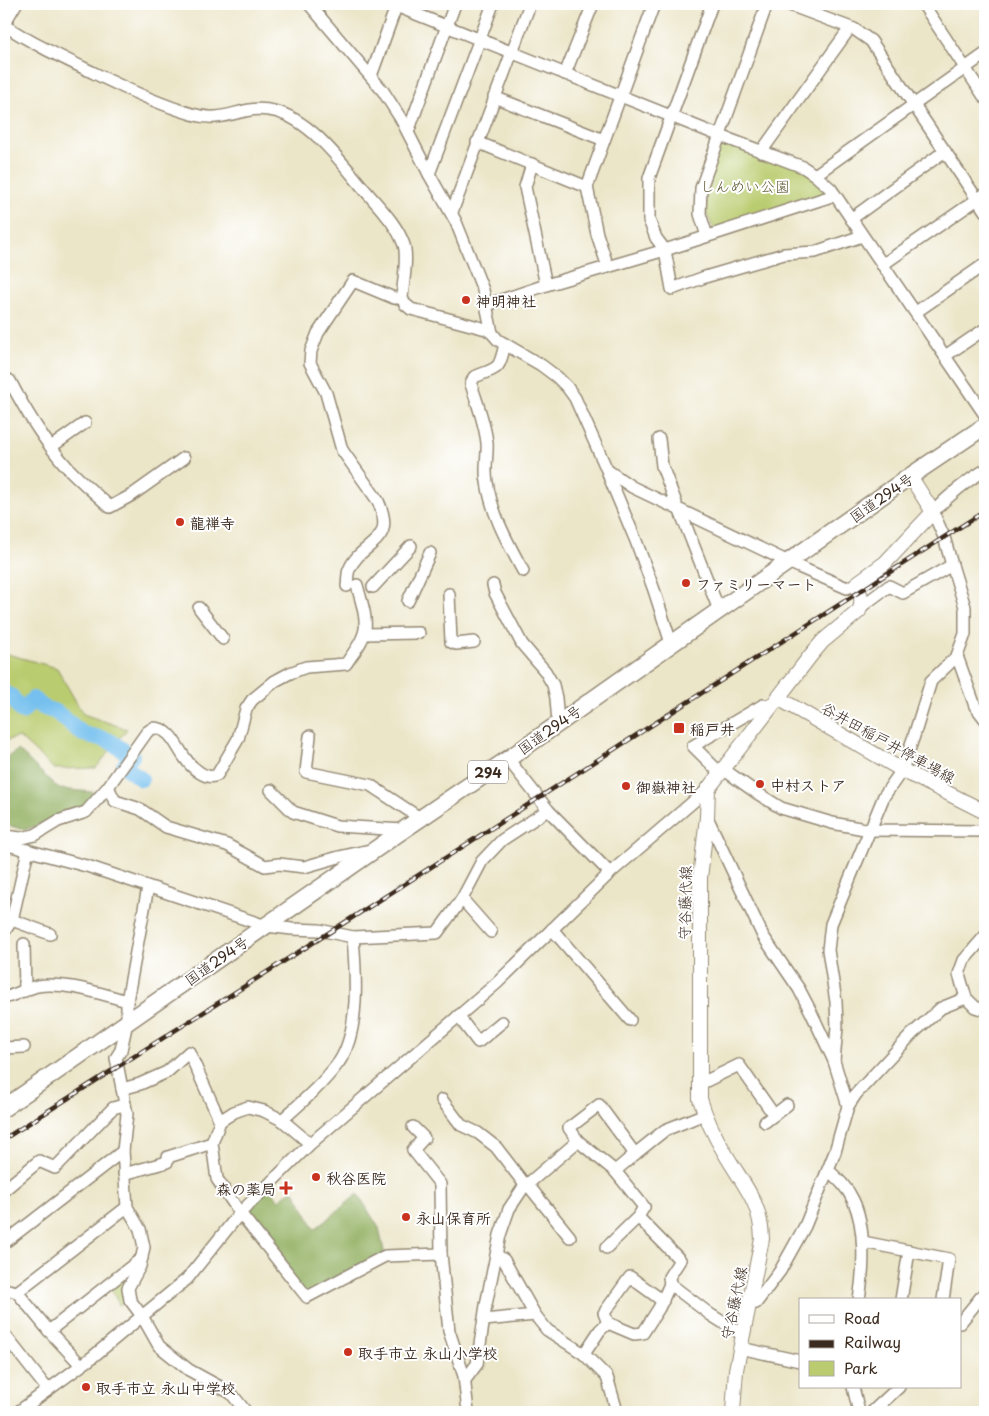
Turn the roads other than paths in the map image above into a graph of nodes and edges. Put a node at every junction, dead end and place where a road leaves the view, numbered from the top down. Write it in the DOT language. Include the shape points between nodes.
graph roads {
  1 [pos="16,4"];
  2 [pos="455,4"];
  3 [pos="493,4"];
  4 [pos="530,4"];
  5 [pos="593,4"];
  6 [pos="654,4"];
  7 [pos="712,4"];
  8 [pos="767,4"];
  9 [pos="787,4"];
  10 [pos="923,4"];
  11 [pos="312,5"];
  12 [pos="396,5"];
  13 [pos="4,24"];
  14 [pos="447,26"];
  15 [pos="850,28"];
  16 [pos="479,39"];
  17 [pos="512,52"];
  18 [pos="985,54"];
  19 [pos="964,69"];
  20 [pos="566,74"];
  21 [pos="370,76"];
  22 [pos="620,95"];
  23 [pos="494,97"];
  24 [pos="985,98"];
  25 [pos="914,105"];
  26 [pos="671,116"];
  27 [pos="408,132"];
  28 [pos="718,135"];
  29 [pos="604,140"];
  30 [pos="477,142"];
  31 [pos="945,151"];
  32 [pos="761,152"];
  33 [pos="532,164"];
  34 [pos="429,174"];
  35 [pos="816,175"];
  36 [pos="587,186"];
  37 [pos="835,195"];
  38 [pos="981,197"];
  39 [pos="985,211"];
  40 [pos="452,212"];
  41 [pos="851,219"];
  42 [pos="707,236"];
  43 [pos="862,236"];
  44 [pos="665,250"];
  45 [pos="985,264"];
  46 [pos="882,265"];
  47 [pos="608,267"];
  48 [pos="546,285"];
  49 [pos="402,298"];
  50 [pos="487,304"];
  51 [pos="916,312"];
  52 [pos="985,328"];
  53 [pos="492,333"];
  54 [pos="506,344"];
  55 [pos="945,356"];
  56 [pos="4,378"];
  57 [pos="985,415"];
  58 [pos="985,420"];
  59 [pos="85,423"];
  60 [pos="985,426"];
  61 [pos="970,435"];
  62 [pos="659,439"];
  63 [pos="51,447"];
  64 [pos="184,458"];
  65 [pos="608,470"];
  66 [pos="985,470"];
  67 [pos="910,476"];
  68 [pos="678,507"];
  69 [pos="933,512"];
  70 [pos="411,546"];
  71 [pos="430,553"];
  72 [pos="788,562"];
  73 [pos="952,565"];
  74 [pos="523,571"];
  75 [pos="856,584"];
  76 [pos="493,585"];
  77 [pos="373,587"];
  78 [pos="449,594"];
  79 [pos="408,601"];
  80 [pos="862,606"];
  81 [pos="200,608"];
  82 [pos="719,610"];
  83 [pos="419,633"];
  84 [pos="364,634"];
  85 [pos="223,639"];
  86 [pos="474,642"];
  87 [pos="671,644"];
  88 [pos="957,656"];
  89 [pos="775,702"];
  90 [pos="985,719"];
  91 [pos="558,723"];
  92 [pos="310,736"];
  93 [pos="508,759"];
  94 [pos="902,770"];
  95 [pos="722,771"];
  96 [pos="108,787"];
  97 [pos="708,789"];
  98 [pos="271,790"];
  99 [pos="548,810"];
  100 [pos="985,812"];
  101 [pos="707,817"];
  102 [pos="420,818"];
  103 [pos="403,830"];
  104 [pos="870,830"];
  105 [pos="985,831"];
  106 [pos="4,836"];
  107 [pos="4,844"];
  108 [pos="28,850"];
  109 [pos="374,850"];
  110 [pos="610,873"];
  111 [pos="148,887"];
  112 [pos="462,899"];
  113 [pos="12,920"];
  114 [pos="266,926"];
  115 [pos="552,930"];
  116 [pos="4,932"];
  117 [pos="491,932"];
  118 [pos="50,934"];
  119 [pos="985,936"];
  120 [pos="353,937"];
  121 [pos="24,944"];
  122 [pos="4,987"];
  123 [pos="24,991"];
  124 [pos="4,998"];
  125 [pos="966,998"];
  126 [pos="127,1001"];
  127 [pos="985,1010"];
  128 [pos="458,1016"];
  129 [pos="630,1020"];
  130 [pos="127,1022"];
  131 [pos="502,1022"];
  132 [pos="24,1047"];
  133 [pos="4,1048"];
  134 [pos="834,1061"];
  135 [pos="700,1084"];
  136 [pos="122,1089"];
  137 [pos="442,1100"];
  138 [pos="5,1104"];
  139 [pos="124,1105"];
  140 [pos="787,1105"];
  141 [pos="848,1106"];
  142 [pos="705,1114"];
  143 [pos="282,1120"];
  144 [pos="220,1121"];
  145 [pos="413,1127"];
  146 [pos="306,1141"];
  147 [pos="578,1141"];
  148 [pos="212,1143"];
  149 [pos="123,1151"];
  150 [pos="635,1154"];
  151 [pos="828,1170"];
  152 [pos="615,1171"];
  153 [pos="124,1174"];
  154 [pos="527,1186"];
  155 [pos="4,1190"];
  156 [pos="127,1207"];
  157 [pos="240,1213"];
  158 [pos="638,1218"];
  159 [pos="570,1236"];
  160 [pos="863,1242"];
  161 [pos="4,1243"];
  162 [pos="606,1248"];
  163 [pos="909,1251"];
  164 [pos="442,1254"];
  165 [pos="497,1255"];
  166 [pos="142,1258"];
  167 [pos="670,1284"];
  168 [pos="4,1289"];
  169 [pos="17,1292"];
  170 [pos="985,1292"];
  171 [pos="859,1298"];
  172 [pos="901,1298"];
  173 [pos="943,1298"];
  174 [pos="663,1301"];
  175 [pos="749,1304"];
  176 [pos="535,1315"];
  177 [pos="142,1316"];
  178 [pos="484,1320"];
  179 [pos="962,1321"];
  180 [pos="608,1323"];
  181 [pos="50,1331"];
  182 [pos="4,1334"];
  183 [pos="742,1342"];
  184 [pos="584,1354"];
  185 [pos="799,1361"];
  186 [pos="82,1365"];
  187 [pos="465,1380"];
  188 [pos="853,1388"];
  189 [pos="898,1388"];
  190 [pos="48,1390"];
  191 [pos="616,1408"];
  192 [pos="18,1412"];
  193 [pos="246,1412"];
  194 [pos="468,1412"];
  195 [pos="733,1412"];
  196 [pos="860,1412"];
  197 [pos="872,1412"];
  1 -- 13 [label="street"];
  2 -- 14 [label="street"];
  3 -- 16 [label="street"];
  4 -- 17 [label="street"];
  5 -- 20 [label="street"];
  6 -- 22 [label="street"];
  7 -- 26 [label="street"];
  8 -- 28 [label="street"];
  9 -- 15 [label="street"];
  10 -- 19 [label="street"];
  11 -- 21 [label="street"];
  12 -- 14 [label="street"];
  12 -- 21 [label="street"];
  13 -- 49 [label="street" via="63,59 162,105 210,118 262,108 283,114 303,126 334,154 393,224 404,246"];
  14 -- 16 [label="street"];
  14 -- 27 [label="street"];
  15 -- 25 [label="street" via="871,41"];
  15 -- 32 [label="street"];
  16 -- 17 [label="street"];
  16 -- 34 [label="street"];
  17 -- 20 [label="street"];
  17 -- 23 [label="street"];
  18 -- 19 [label="street"];
  19 -- 24 [label="street"];
  19 -- 25 [label="street"];
  20 -- 22 [label="street"];
  21 -- 27 [label="street" via="390,100"];
  22 -- 26 [label="street"];
  22 -- 29 [label="street"];
  23 -- 29 [label="street"];
  23 -- 30 [label="street"];
  25 -- 31 [label="street"];
  25 -- 35 [label="street"];
  26 -- 28 [label="street"];
  26 -- 44 [label="street" via="649,178 650,220 656,238"];
  27 -- 34 [label="street"];
  28 -- 32 [label="street"];
  28 -- 42 [label="street" via="701,188 700,214"];
  29 -- 36 [label="street"];
  30 -- 33 [label="street"];
  30 -- 40 [label="street"];
  31 -- 38 [label="street"];
  31 -- 41 [label="street"];
  32 -- 35 [label="street"];
  33 -- 36 [label="street"];
  33 -- 48 [label="street" via="525,187"];
  34 -- 40 [label="street"];
  35 -- 37 [label="street"];
  36 -- 47 [label="street"];
  37 -- 41 [label="street"];
  37 -- 42 [label="street"];
  38 -- 39 [label="street"];
  38 -- 46 [label="street"];
  40 -- 50 [label="street"];
  41 -- 43 [label="street"];
  42 -- 44 [label="street"];
  43 -- 44 [label="street" via="815,252 784,254 672,288"];
  43 -- 46 [label="street"];
  44 -- 47 [label="street"];
  45 -- 51 [label="street"];
  46 -- 51 [label="street"];
  47 -- 48 [label="street"];
  48 -- 50 [label="street"];
  49 -- 53 [label="street" via="411,309 472,324"];
  49 -- 84 [label="street" via="394,298 352,281 318,333 311,351 310,363 326,393 342,450 382,509 384,531 348,570 365,620"];
  50 -- 53 [label="street"];
  51 -- 55 [label="street"];
  52 -- 55 [label="street"];
  53 -- 54 [label="street"];
  54 -- 65 [label="street" via="541,365 567,388 575,398"];
  54 -- 74 [label="street" via="501,364 474,377 471,384 485,429 488,446 486,481 495,518"];
  55 -- 57 [label="street"];
  56 -- 63 [label="street" via="10,381 35,427"];
  58 -- 61 [label="highway, 国道294号 / 294"];
  59 -- 63 [label="street"];
  60 -- 61 [label="highway, 国道294号 / 294"];
  61 -- 67 [label="highway, 国道294号 / 294"];
  62 -- 68 [label="street" via="662,466"];
  63 -- 64 [label="street" via="69,469 110,506 132,495"];
  65 -- 68 [label="street" via="632,487"];
  65 -- 87 [label="street"];
  66 -- 69 [label="street" via="950,494"];
  67 -- 69 [label="main road"];
  67 -- 72 [label="highway, 国道294号 / 294"];
  68 -- 72 [label="street"];
  68 -- 82 [label="street"];
  69 -- 73 [label="street"];
  69 -- 75 [label="main road" via="885,563"];
  70 -- 77 [label="street"];
  71 -- 79 [label="street"];
  72 -- 75 [label="street" via="847,588"];
  72 -- 82 [label="highway, 国道294号 / 294"];
  73 -- 80 [label="street" via="903,593 889,586"];
  73 -- 88 [label="street" via="965,607 965,634"];
  75 -- 80 [label="main road"];
  76 -- 91 [label="street" via="522,644 553,685"];
  78 -- 86 [label="street" via="451,642"];
  80 -- 89 [label="main road" via="811,655"];
  81 -- 85 [label="street"];
  82 -- 87 [label="highway, 国道294号 / 294"];
  83 -- 84 [label="street"];
  84 -- 96 [label="street" via="346,664 306,667 290,672 252,700 238,739 217,776 202,774 187,761 166,733 152,728 136,745"];
  87 -- 91 [label="highway, 国道294号 / 294"];
  88 -- 90 [label="street" via="975,706"];
  88 -- 94 [label="street" via="931,681"];
  89 -- 94 [label="main road, 谷井田稲戸井停車場線"];
  89 -- 95 [label="main road"];
  89 -- 95 [label="street" via="763,705 692,746"];
  91 -- 93 [label="highway, 国道294号 / 294"];
  92 -- 102 [label="street" via="306,772 370,785"];
  93 -- 99 [label="street"];
  93 -- 102 [label="highway, 国道294号 / 294"];
  94 -- 100 [label="main road, 谷井田稲戸井停車場線"];
  94 -- 104 [label="street" via="884,796"];
  95 -- 97 [label="main road"];
  95 -- 104 [label="street" via="781,808"];
  96 -- 106 [label="street" via="86,812 58,821 35,835 21,838"];
  96 -- 109 [label="street" via="115,801 140,809 166,828 228,845 265,866 304,867"];
  97 -- 101 [label="main road, 守谷藤代線"];
  97 -- 110 [label="street"];
  98 -- 103 [label="street" via="293,812 337,826"];
  99 -- 110 [label="street"];
  99 -- 112 [label="street" via="502,840 482,861"];
  101 -- 134 [label="street" via="763,936 799,989"];
  101 -- 135 [label="main road, 守谷藤代線" via="700,878"];
  102 -- 103 [label="highway, 国道294号 / 294"];
  103 -- 109 [label="highway, 国道294号 / 294"];
  104 -- 105 [label="street"];
  104 -- 134 [label="street" via="830,924 828,950 837,1027"];
  107 -- 108 [label="street"];
  108 -- 111 [label="street"];
  108 -- 113 [label="street"];
  109 -- 114 [label="highway, 国道294号 / 294"];
  110 -- 115 [label="street"];
  111 -- 114 [label="street"];
  111 -- 126 [label="street"];
  112 -- 117 [label="street"];
  112 -- 120 [label="street" via="437,933"];
  113 -- 116 [label="street"];
  113 -- 118 [label="street"];
  114 -- 120 [label="street" via="319,930"];
  114 -- 130 [label="highway, 国道294号 / 294"];
  115 -- 128 [label="street"];
  115 -- 129 [label="street"];
  119 -- 125 [label="street" via="964,960 959,974"];
  120 -- 143 [label="street" via="356,978 352,1032 339,1061 310,1096"];
  121 -- 123 [label="street"];
  122 -- 124 [label="street"];
  123 -- 124 [label="street"];
  123 -- 126 [label="street" via="47,985 69,987"];
  125 -- 127 [label="street" via="975,1007"];
  125 -- 141 [label="street" via="941,1008 912,1034"];
  126 -- 130 [label="street"];
  128 -- 131 [label="street" via="478,1042"];
  128 -- 157 [label="street" via="310,1144"];
  130 -- 136 [label="street" via="116,1058"];
  130 -- 138 [label="highway, 国道294号 / 294"];
  132 -- 133 [label="street"];
  134 -- 141 [label="street"];
  135 -- 140 [label="street" via="739,1065 770,1119"];
  135 -- 142 [label="main road, 守谷藤代線"];
  136 -- 139 [label="street"];
  136 -- 144 [label="street" via="167,1072 189,1052"];
  137 -- 154 [label="street" via="461,1125 496,1147"];
  139 -- 149 [label="street" via="127,1114"];
  139 -- 155 [label="street" via="113,1108 55,1168 39,1161"];
  141 -- 151 [label="street"];
  142 -- 150 [label="street" via="665,1130"];
  142 -- 175 [label="main road, 守谷藤代線" via="746,1186 762,1222 760,1258"];
  143 -- 144 [label="street" via="248,1107"];
  143 -- 146 [label="street"];
  144 -- 148 [label="street"];
  145 -- 164 [label="street" via="424,1138 413,1150 440,1184"];
  147 -- 150 [label="street" via="568,1128 600,1105"];
  147 -- 152 [label="street"];
  147 -- 154 [label="street"];
  148 -- 153 [label="street" via="168,1157 167,1162"];
  148 -- 157 [label="street" via="217,1179"];
  149 -- 153 [label="street"];
  149 -- 161 [label="street"];
  150 -- 152 [label="street"];
  151 -- 160 [label="street" via="854,1201"];
  151 -- 175 [label="street" via="805,1226 780,1271 756,1302"];
  152 -- 158 [label="street" via="644,1207"];
  153 -- 156 [label="street"];
  154 -- 159 [label="street"];
  154 -- 165 [label="street" via="509,1209"];
  156 -- 166 [label="street" via="140,1229 144,1247"];
  156 -- 169 [label="street"];
  157 -- 164 [label="street" via="307,1297 385,1256"];
  157 -- 177 [label="street" via="187,1279"];
  158 -- 162 [label="street"];
  158 -- 167 [label="street" via="680,1260 668,1277"];
  160 -- 163 [label="street"];
  160 -- 171 [label="street"];
  163 -- 172 [label="street"];
  163 -- 173 [label="street" via="949,1259"];
  164 -- 187 [label="street" via="449,1331"];
  165 -- 176 [label="street" via="504,1260"];
  165 -- 178 [label="street"];
  166 -- 177 [label="street" via="128,1288 130,1300"];
  166 -- 181 [label="street"];
  167 -- 174 [label="street"];
  167 -- 183 [label="street"];
  168 -- 169 [label="street"];
  169 -- 181 [label="street"];
  170 -- 179 [label="street"];
  174 -- 180 [label="street" via="643,1333 634,1334"];
  174 -- 180 [label="street" via="630,1276 604,1313"];
  175 -- 183 [label="main road, 守谷藤代線"];
  176 -- 178 [label="street"];
  176 -- 184 [label="street" via="547,1330"];
  177 -- 186 [label="street"];
  177 -- 193 [label="street" via="159,1346 189,1370 230,1393"];
  178 -- 187 [label="street" via="477,1364"];
  180 -- 184 [label="street"];
  181 -- 186 [label="street"];
  182 -- 190 [label="street"];
  183 -- 185 [label="street"];
  183 -- 195 [label="main road, 守谷藤代線"];
  184 -- 191 [label="street" via="607,1377"];
  186 -- 190 [label="street"];
  187 -- 194 [label="street"];
  188 -- 196 [label="street"];
  189 -- 197 [label="street"];
  190 -- 192 [label="street"];
}
